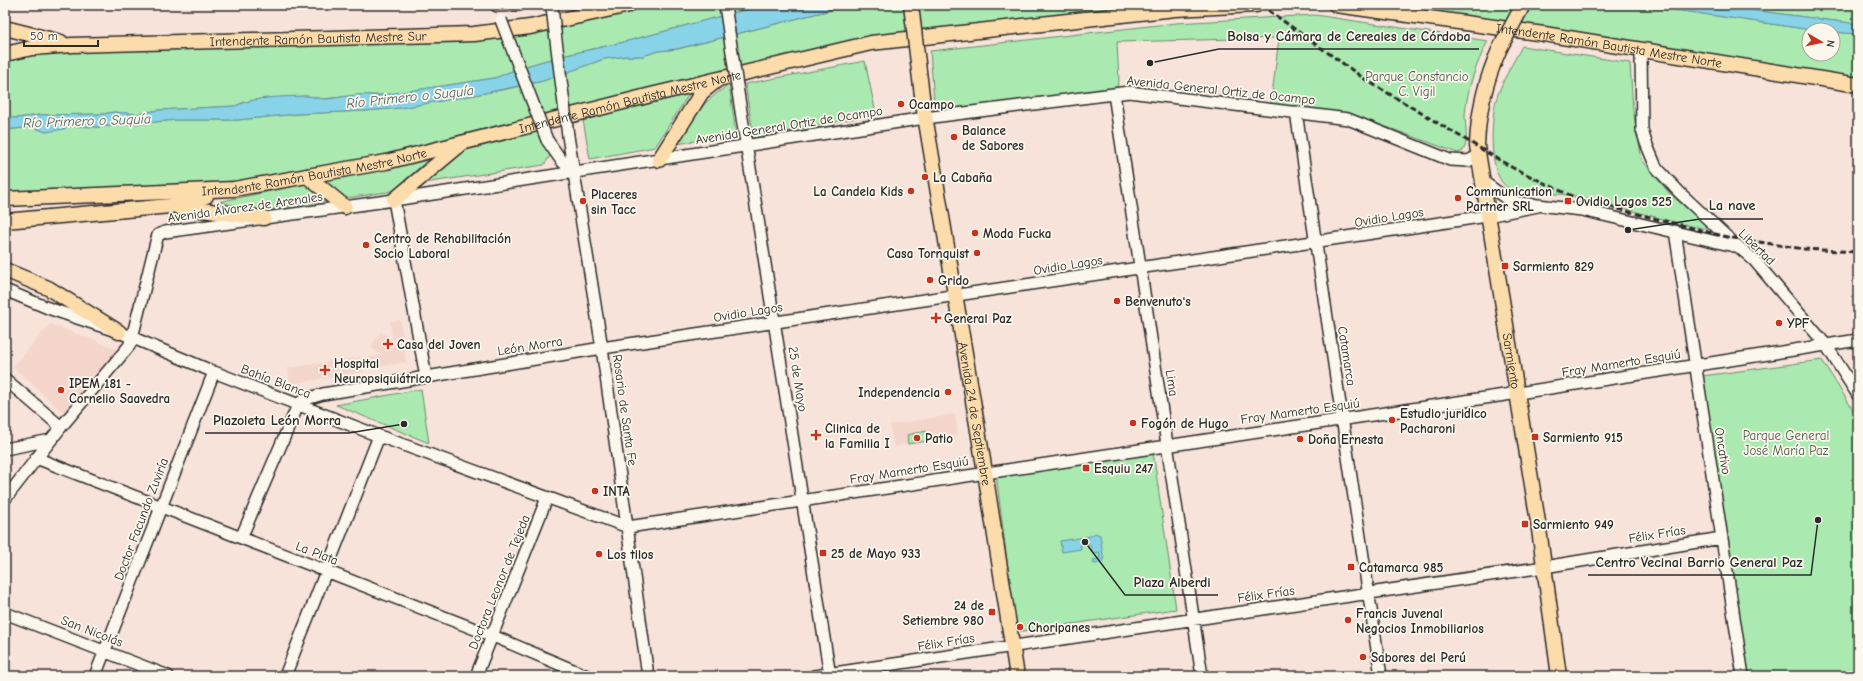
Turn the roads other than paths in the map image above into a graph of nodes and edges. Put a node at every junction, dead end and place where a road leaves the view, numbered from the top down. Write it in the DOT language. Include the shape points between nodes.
graph roads {
  1 [pos="519,5"];
  2 [pos="629,5"];
  3 [pos="725,5"];
  4 [pos="911,5"];
  5 [pos="1256,5"];
  6 [pos="1336,5"];
  7 [pos="1523,5"];
  8 [pos="496,6"];
  9 [pos="552,7"];
  10 [pos="5,28"];
  11 [pos="72,45"];
  12 [pos="1641,50"];
  13 [pos="5,54"];
  14 [pos="720,79"];
  15 [pos="1858,85"];
  16 [pos="1114,94"];
  17 [pos="1296,112"];
  18 [pos="920,114"];
  19 [pos="465,141"];
  20 [pos="747,146"];
  21 [pos="1478,156"];
  22 [pos="659,160"];
  23 [pos="573,172"];
  24 [pos="307,176"];
  25 [pos="1482,181"];
  26 [pos="234,189"];
  27 [pos="5,199"];
  28 [pos="394,200"];
  29 [pos="170,206"];
  30 [pos="1538,206"];
  31 [pos="345,207"];
  32 [pos="1488,216"];
  33 [pos="264,218"];
  34 [pos="5,221"];
  35 [pos="1675,231"];
  36 [pos="1315,242"];
  37 [pos="1741,248"];
  38 [pos="1140,268"];
  39 [pos="5,270"];
  40 [pos="5,290"];
  41 [pos="955,296"];
  42 [pos="775,322"];
  43 [pos="119,332"];
  44 [pos="132,338"];
  45 [pos="1858,340"];
  46 [pos="1826,345"];
  47 [pos="602,348"];
  48 [pos="1695,366"];
  49 [pos="214,372"];
  50 [pos="426,377"];
  51 [pos="5,379"];
  52 [pos="1518,393"];
  53 [pos="1858,395"];
  54 [pos="298,404"];
  55 [pos="1342,419"];
  56 [pos="61,427"];
  57 [pos="379,436"];
  58 [pos="51,440"];
  59 [pos="1167,445"];
  60 [pos="5,449"];
  61 [pos="36,458"];
  62 [pos="986,472"];
  63 [pos="547,498"];
  64 [pos="5,499"];
  65 [pos="803,500"];
  66 [pos="160,508"];
  67 [pos="628,527"];
  68 [pos="241,538"];
  69 [pos="1722,538"];
  70 [pos="1544,567"];
  71 [pos="326,571"];
  72 [pos="1369,593"];
  73 [pos="5,613"];
  74 [pos="1193,619"];
  75 [pos="493,636"];
  76 [pos="1012,646"];
  77 [pos="104,651"];
  78 [pos="830,675"];
  79 [pos="95,676"];
  80 [pos="168,676"];
  81 [pos="285,676"];
  82 [pos="476,676"];
  83 [pos="587,676"];
  84 [pos="648,676"];
  85 [pos="814,676"];
  86 [pos="1016,676"];
  87 [pos="1202,676"];
  88 [pos="1381,676"];
  89 [pos="1559,676"];
  90 [pos="1743,676"];
  1 -- 8 [label="street"];
  2 -- 11 [label="main road, Intendente Ramón Bautista Mestre Sur" via="530,27 474,34"];
  3 -- 20 [label="street, 25 de Mayo, bridge"];
  4 -- 18 [label="main road, Avenida 24 de Septiembre, bridge"];
  5 -- 14 [label="main road, Intendente Ramón Bautista Mestre Norte" via="1175,9 896,39"];
  6 -- 12 [label="main road, Intendente Ramón Bautista Mestre Norte"];
  7 -- 21 [label="main road, Sarmiento, bridge" via="1500,48 1483,92 1478,121"];
  8 -- 23 [label="street, bridge" via="547,140"];
  9 -- 23 [label="street, Rosario de Santa Fe, bridge"];
  10 -- 11 [label="main road"];
  11 -- 13 [label="main road, Intendente Ramón Bautista Mestre Sur" via="32,48"];
  12 -- 15 [label="main road, Intendente Ramón Bautista Mestre Norte"];
  12 -- 37 [label="street, Libertad" via="1642,130 1656,167 1721,232"];
  14 -- 19 [label="main road, Intendente Ramón Bautista Mestre Norte"];
  14 -- 22 [label="main road" via="702,92"];
  16 -- 17 [label="street, Avenida General Ortiz de Ocampo" via="1142,93"];
  16 -- 18 [label="street, Avenida General Ortiz de Ocampo" via="943,116 930,112"];
  16 -- 38 [label="street, Lima"];
  17 -- 21 [label="street, Avenida General Ortiz de Ocampo" via="1348,119 1450,160 1468,161"];
  17 -- 36 [label="street, Catamarca"];
  18 -- 20 [label="street, Avenida General Ortiz de Ocampo"];
  18 -- 41 [label="main road, Avenida 24 de Septiembre"];
  19 -- 24 [label="main road, Intendente Ramón Bautista Mestre Norte" via="386,162"];
  19 -- 28 [label="main road"];
  20 -- 22 [label="street, Avenida General Ortiz de Ocampo"];
  20 -- 42 [label="street, 25 de Mayo"];
  21 -- 25 [label="main road, Sarmiento"];
  22 -- 23 [label="street, Avenida General Ortiz de Ocampo"];
  23 -- 28 [label="street, Avenida Álvarez de Arenales"];
  23 -- 47 [label="street, Rosario de Santa Fe"];
  24 -- 26 [label="main road, Intendente Ramón Bautista Mestre Norte"];
  24 -- 31 [label="main road"];
  25 -- 30 [label="street, Ovidio Lagos" via="1510,200"];
  25 -- 32 [label="main road, Sarmiento"];
  26 -- 27 [label="main road, Intendente Ramón Bautista Mestre Norte"];
  26 -- 29 [label="main road"];
  28 -- 31 [label="street, Avenida Álvarez de Arenales"];
  28 -- 50 [label="street"];
  29 -- 33 [label="main road"];
  29 -- 34 [label="main road"];
  30 -- 32 [label="street, Ovidio Lagos"];
  30 -- 35 [label="street, Ovidio Lagos" via="1582,210"];
  31 -- 33 [label="street, Avenida Álvarez de Arenales"];
  32 -- 36 [label="street, Ovidio Lagos"];
  32 -- 52 [label="main road, Sarmiento"];
  33 -- 44 [label="street, Avenida Álvarez de Arenales" via="158,235"];
  35 -- 37 [label="street, Ovidio Lagos"];
  35 -- 48 [label="street, Oncativo"];
  36 -- 38 [label="street, Ovidio Lagos"];
  36 -- 55 [label="street, Catamarca"];
  37 -- 46 [label="street, Libertad"];
  38 -- 41 [label="street, Ovidio Lagos"];
  38 -- 59 [label="street, Lima"];
  39 -- 43 [label="main road" via="48,288"];
  40 -- 43 [label="street, Bahía Blanca" via="48,308"];
  41 -- 42 [label="street, Ovidio Lagos"];
  41 -- 62 [label="main road, Avenida 24 de Septiembre"];
  42 -- 47 [label="street, Ovidio Lagos"];
  42 -- 65 [label="street, 25 de Mayo"];
  43 -- 44 [label="street, Bahía Blanca"];
  44 -- 49 [label="street, Bahía Blanca"];
  44 -- 56 [label="street, Avenida Álvarez de Arenales"];
  45 -- 46 [label="street, Fray Mamerto Esquiú"];
  46 -- 48 [label="street, Fray Mamerto Esquiú"];
  46 -- 53 [label="street, Libertad"];
  47 -- 50 [label="street, León Morra"];
  47 -- 67 [label="street, Rosario de Santa Fe"];
  48 -- 52 [label="street, Fray Mamerto Esquiú"];
  48 -- 69 [label="street, Oncativo"];
  49 -- 54 [label="street, Bahía Blanca"];
  49 -- 66 [label="street, Doctor Facundo Zuviría"];
  50 -- 54 [label="street, León Morra" via="323,394"];
  51 -- 56 [label="street"];
  52 -- 55 [label="street, Fray Mamerto Esquiú"];
  52 -- 70 [label="main road, Sarmiento"];
  54 -- 57 [label="street, Bahía Blanca"];
  54 -- 68 [label="street"];
  55 -- 59 [label="street, Fray Mamerto Esquiú"];
  55 -- 72 [label="street, Catamarca"];
  56 -- 58 [label="street, Avenida Álvarez de Arenales"];
  57 -- 63 [label="street, Bahía Blanca"];
  57 -- 71 [label="street"];
  58 -- 60 [label="street"];
  58 -- 61 [label="street, Avenida Álvarez de Arenales"];
  59 -- 62 [label="street, Fray Mamerto Esquiú"];
  59 -- 74 [label="street, Lima"];
  61 -- 64 [label="street, Avenida Álvarez de Arenales"];
  61 -- 66 [label="street, La Plata"];
  62 -- 65 [label="street, Fray Mamerto Esquiú"];
  62 -- 76 [label="main road, Avenida 24 de Septiembre"];
  63 -- 67 [label="street, Bahía Blanca"];
  63 -- 75 [label="street, Doctora Leonor de Tejeda"];
  65 -- 67 [label="street, Fray Mamerto Esquiú"];
  65 -- 78 [label="street, 25 de Mayo"];
  66 -- 68 [label="street, La Plata"];
  66 -- 77 [label="street, Doctor Facundo Zuviría"];
  67 -- 84 [label="street, Rosario de Santa Fe"];
  68 -- 71 [label="street, La Plata"];
  69 -- 70 [label="street, Félix Frías"];
  69 -- 90 [label="street, Oncativo"];
  70 -- 72 [label="street, Félix Frías"];
  70 -- 89 [label="main road, Sarmiento"];
  71 -- 75 [label="street, La Plata"];
  71 -- 81 [label="street"];
  72 -- 74 [label="street, Félix Frías"];
  72 -- 88 [label="street, Catamarca"];
  73 -- 77 [label="street, San Nicolás"];
  74 -- 76 [label="street, Félix Frías"];
  74 -- 87 [label="street, Lima"];
  75 -- 82 [label="street, Doctora Leonor de Tejeda"];
  75 -- 83 [label="street, La Plata"];
  76 -- 78 [label="street, Félix Frías"];
  76 -- 86 [label="main road, Avenida 24 de Septiembre"];
  77 -- 79 [label="street, Doctor Facundo Zuviría"];
  77 -- 80 [label="street, San Nicolás"];
  78 -- 85 [label="street, Félix Frías"];
}
